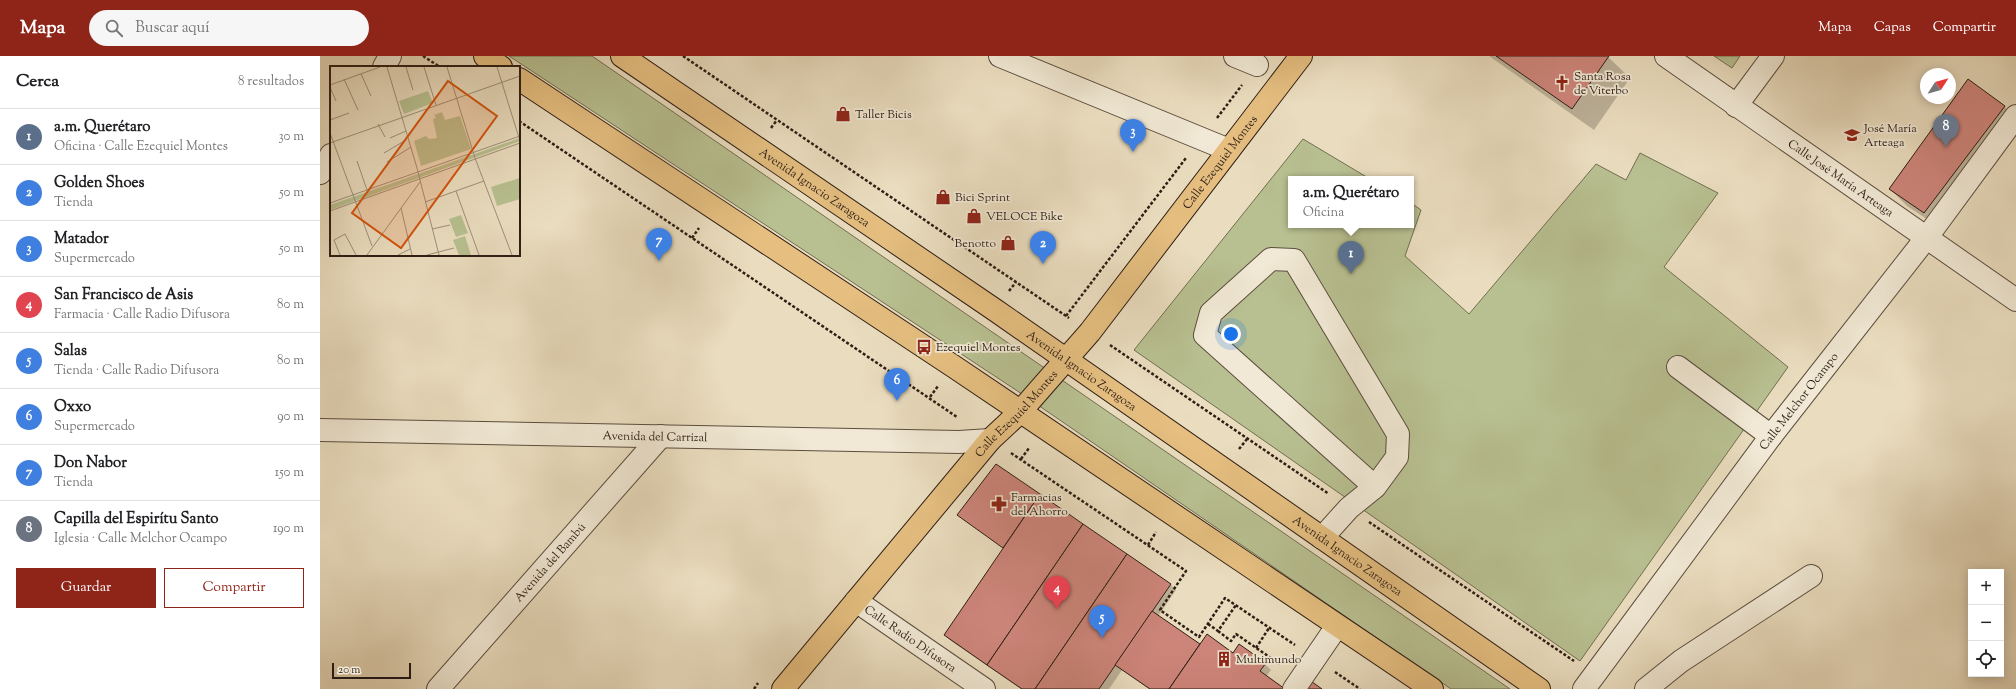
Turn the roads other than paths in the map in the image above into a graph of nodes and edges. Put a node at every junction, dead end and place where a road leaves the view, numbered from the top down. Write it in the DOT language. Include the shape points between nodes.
graph roads {
  1 [pos="390,56"];
  2 [pos="485,56"];
  3 [pos="622,56"];
  4 [pos="1000,56"];
  5 [pos="1235,56"];
  6 [pos="1301,56"];
  7 [pos="1666,56"];
  8 [pos="1773,56"];
  9 [pos="1257,65"];
  10 [pos="385,66"];
  11 [pos="500,66"];
  12 [pos="520,80"];
  13 [pos="1736,106"];
  14 [pos="2016,116"];
  15 [pos="1229,150"];
  16 [pos="330,157"];
  17 [pos="320,173"];
  18 [pos="1927,237"];
  19 [pos="2016,300"];
  20 [pos="1066,359"];
  21 [pos="1678,367"];
  22 [pos="1020,412"];
  23 [pos="320,430"];
  24 [pos="661,436"];
  25 [pos="1771,436"];
  26 [pos="990,440"];
  27 [pos="1374,487"];
  28 [pos="1322,538"];
  29 [pos="1811,576"];
  30 [pos="856,601"];
  31 [pos="1337,626"];
  32 [pos="1589,682"];
  33 [pos="438,689"];
  34 [pos="782,689"];
  35 [pos="984,689"];
  36 [pos="1294,689"];
  37 [pos="1432,689"];
  38 [pos="1540,689"];
  39 [pos="1646,689"];
  1 -- 10 [label="street"];
  2 -- 11 [label="main road"];
  3 -- 20 [label="main road, Avenida Ignacio Zaragoza"];
  4 -- 15 [label="street"];
  5 -- 9 [label="street"];
  6 -- 15 [label="main road, Calle Ezequiel Montes"];
  7 -- 13 [label="street, Calle José María Arteaga"];
  8 -- 13 [label="street"];
  12 -- 22 [label="main road"];
  13 -- 18 [label="street, Calle José María Arteaga"];
  14 -- 18 [label="street, Calle Melchor Ocampo"];
  15 -- 20 [label="main road, Calle Ezequiel Montes" via="1090,332"];
  16 -- 17 [label="street"];
  18 -- 19 [label="street, Calle José María Arteaga"];
  18 -- 25 [label="street, Calle Melchor Ocampo"];
  20 -- 22 [label="main road, Calle Ezequiel Montes"];
  20 -- 28 [label="main road, Avenida Ignacio Zaragoza"];
  21 -- 25 [label="street"];
  22 -- 26 [label="main road, Calle Ezequiel Montes"];
  22 -- 31 [label="main road"];
  23 -- 24 [label="street, Avenida del Carrizal"];
  24 -- 26 [label="street, Avenida del Carrizal" via="959,442"];
  24 -- 33 [label="street, Avenida del Bambú"];
  25 -- 32 [label="street, Calle Melchor Ocampo"];
  26 -- 30 [label="main road, Calle Ezequiel Montes"];
  27 -- 27 [label="street" via="1398,457 1398,434 1294,260 1271,259 1211,313 1205,335"];
  27 -- 28 [label="street" via="1349,508"];
  28 -- 38 [label="main road, Avenida Ignacio Zaragoza"];
  29 -- 39 [label="street" via="1681,661"];
  30 -- 34 [label="main road, Calle Ezequiel Montes"];
  30 -- 35 [label="street, Calle Radio Difusora"];
  31 -- 36 [label="street"];
  31 -- 37 [label="main road"];
}
